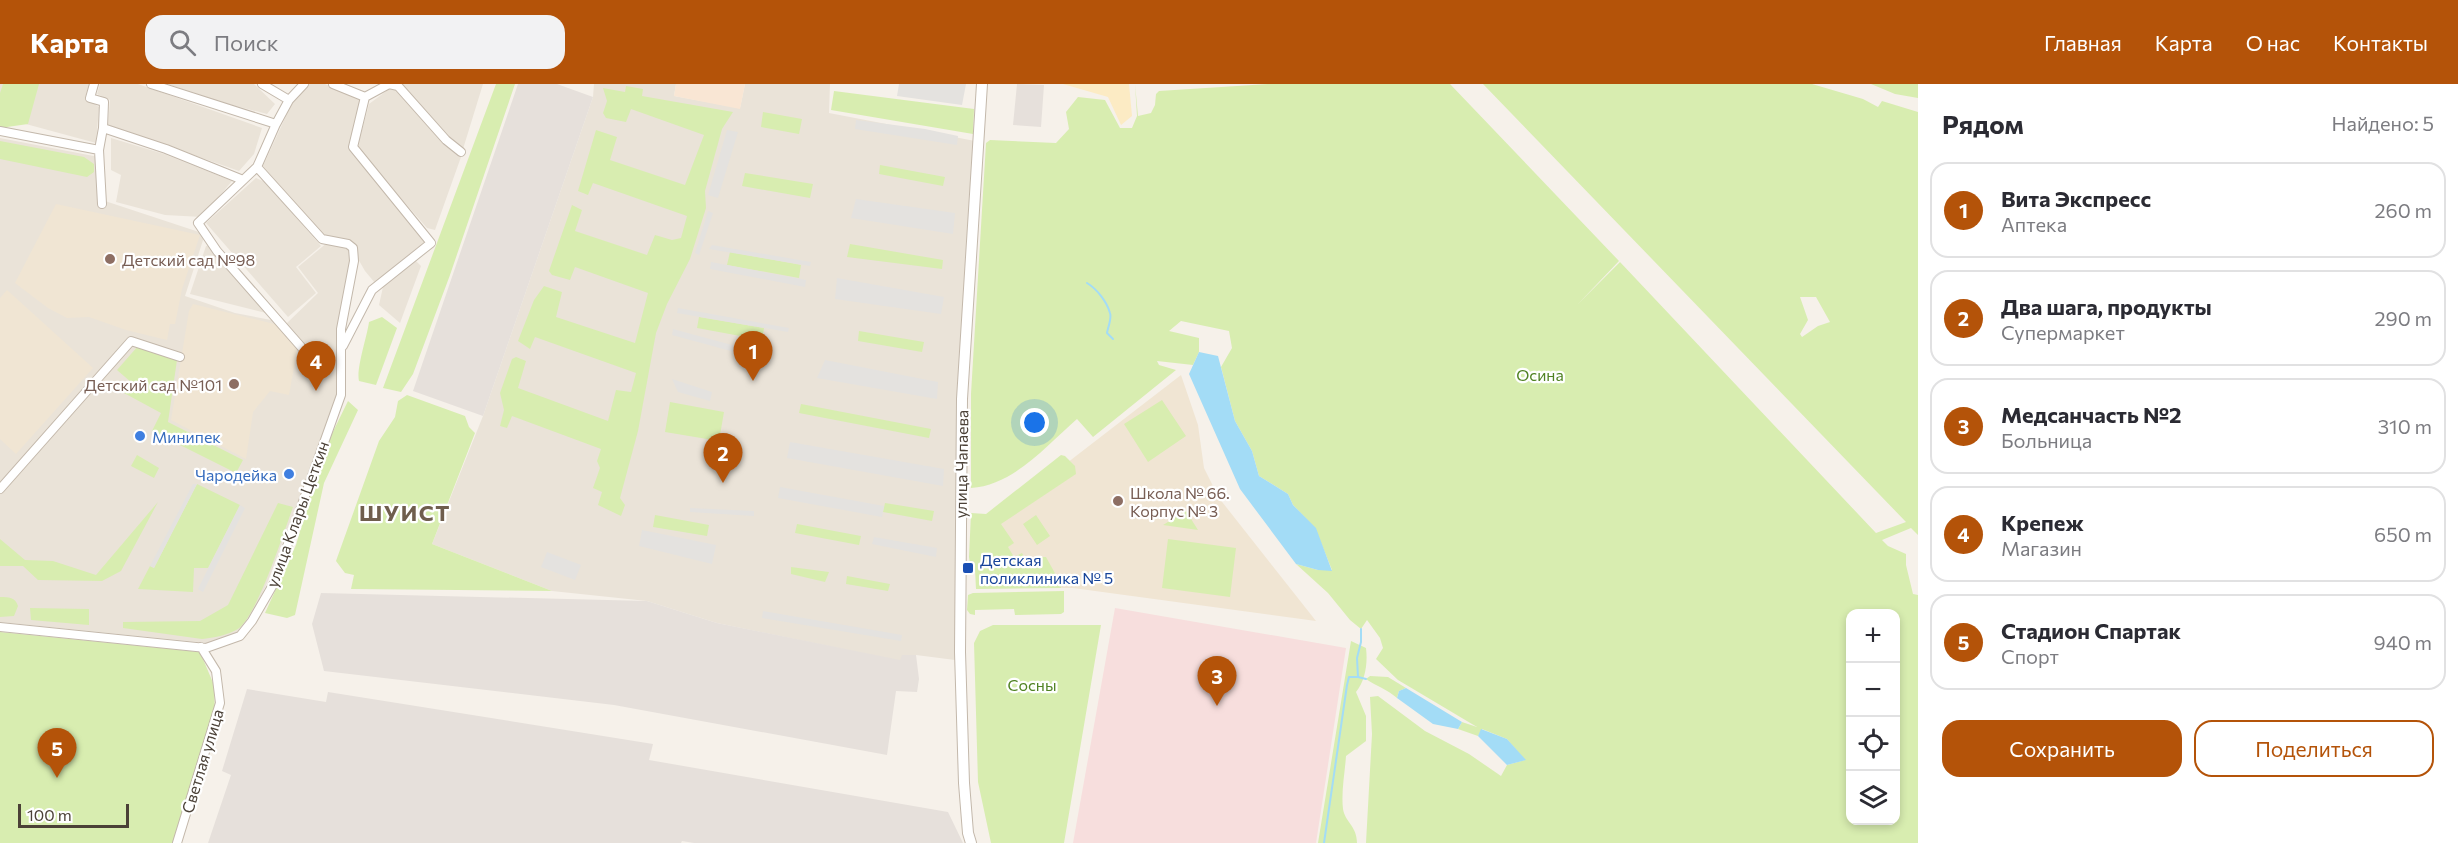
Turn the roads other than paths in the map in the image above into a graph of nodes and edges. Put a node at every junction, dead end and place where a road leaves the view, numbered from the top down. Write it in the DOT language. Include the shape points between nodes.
graph roads {
  1 [pos="94,84"];
  2 [pos="151,84"];
  3 [pos="262,84"];
  4 [pos="304,84"];
  5 [pos="333,84"];
  6 [pos="982,84"];
  7 [pos="365,97"];
  8 [pos="289,100"];
  9 [pos="276,124"];
  10 [pos="103,128"];
  11 [pos="0,131"];
  12 [pos="99,150"];
  13 [pos="461,152"];
  14 [pos="257,168"];
  15 [pos="243,180"];
  16 [pos="102,204"];
  17 [pos="343,346"];
  18 [pos="180,357"];
  19 [pos="307,368"];
  20 [pos="0,489"];
  21 [pos="0,627"];
  22 [pos="201,647"];
  23 [pos="177,843"];
  24 [pos="971,843"];
  1 -- 10 [label="street" via="90,98 104,102"];
  2 -- 9 [label="street"];
  3 -- 8 [label="street"];
  4 -- 8 [label="street"];
  5 -- 7 [label="street"];
  6 -- 24 [label="street, улица Чапаева" via="962,399 960,652 964,783"];
  7 -- 13 [label="street" via="389,84 398,86"];
  7 -- 17 [label="street" via="353,147 431,243 372,290"];
  8 -- 9 [label="street"];
  9 -- 14 [label="street"];
  10 -- 12 [label="street"];
  10 -- 15 [label="street"];
  11 -- 12 [label="street"];
  12 -- 16 [label="street"];
  14 -- 15 [label="street"];
  14 -- 17 [label="street" via="322,239 348,243 353,248 341,329"];
  15 -- 19 [label="street" via="198,223 217,251 303,349"];
  17 -- 22 [label="street, улица Клары Цеткин" via="341,395 274,583 240,636"];
  18 -- 20 [label="street" via="131,341"];
  21 -- 22 [label="street, улица Клары Цеткин"];
  22 -- 23 [label="street, Светлая улица" via="216,671 220,703"];
}
